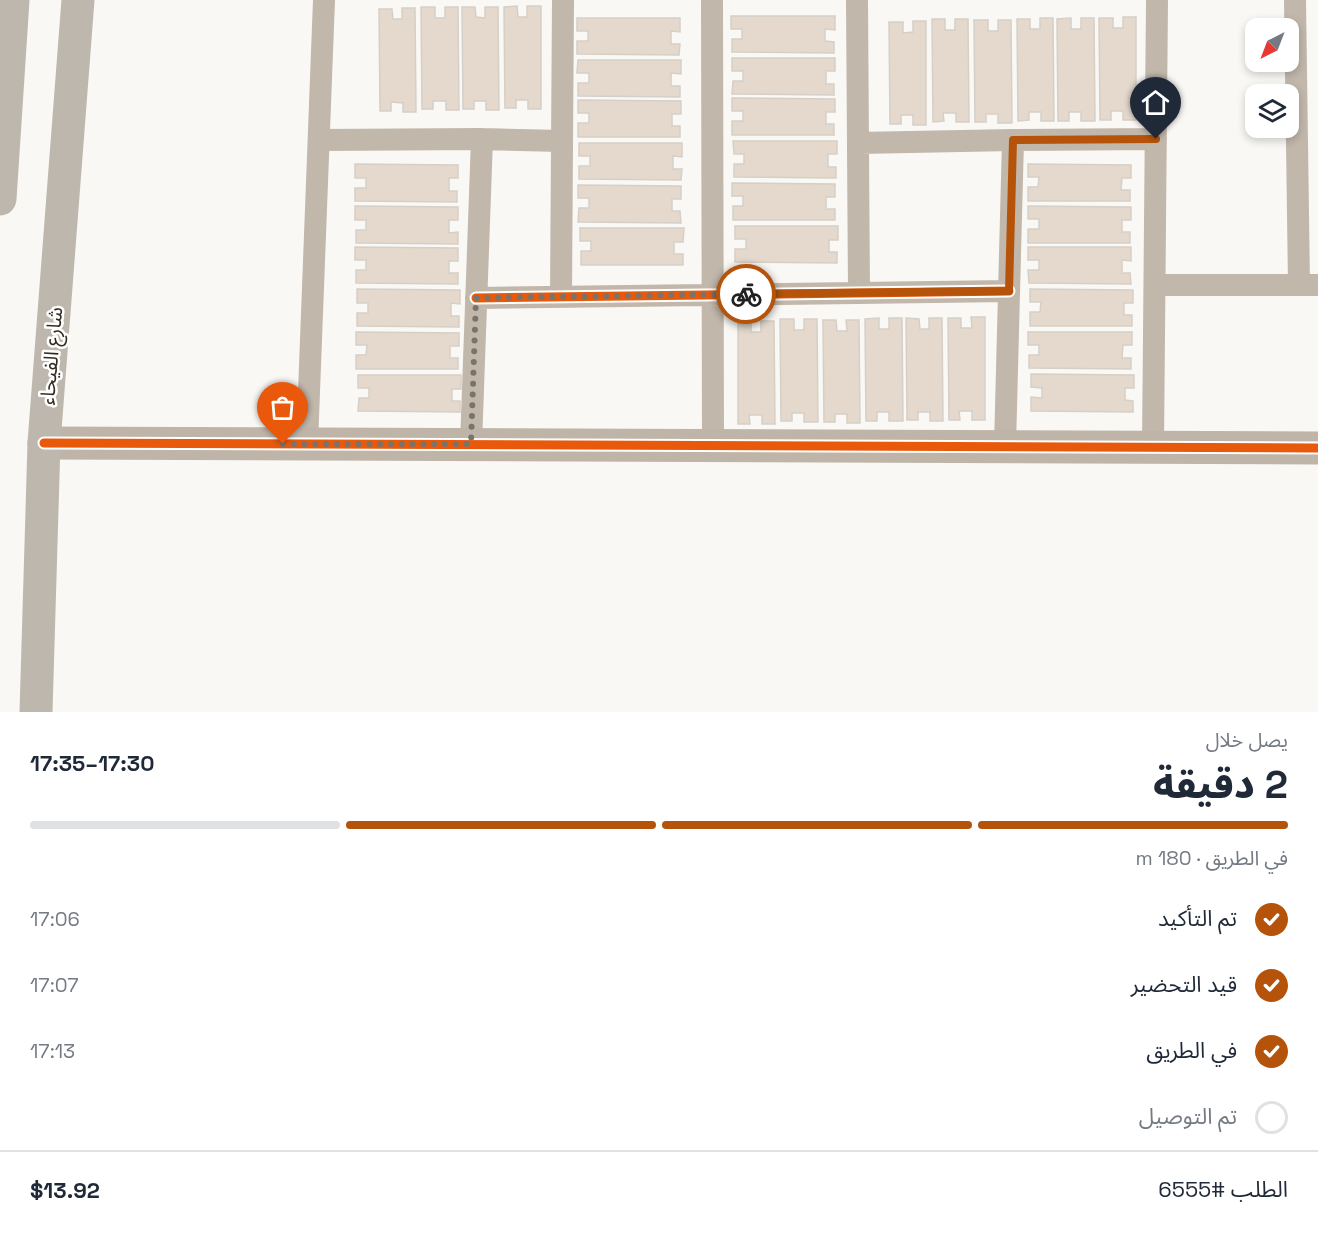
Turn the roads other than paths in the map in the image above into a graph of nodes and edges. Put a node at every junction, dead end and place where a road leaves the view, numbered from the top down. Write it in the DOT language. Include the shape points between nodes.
graph roads {
  1 [pos="13,0"];
  2 [pos="78,0"];
  3 [pos="324,0"];
  4 [pos="562,0"];
  5 [pos="712,0"];
  6 [pos="857,0"];
  7 [pos="1157,0"];
  8 [pos="1295,0"];
  9 [pos="482,139"];
  10 [pos="1156,139"];
  11 [pos="319,140"];
  12 [pos="1013,140"];
  13 [pos="562,141"];
  14 [pos="858,143"];
  15 [pos="1308,145"];
  16 [pos="0,199"];
  17 [pos="1155,285"];
  18 [pos="1309,285"];
  19 [pos="1009,291"];
  20 [pos="859,292"];
  21 [pos="712,295"];
  22 [pos="561,297"];
  23 [pos="476,298"];
  24 [pos="44,443"];
  25 [pos="307,444"];
  26 [pos="471,444"];
  27 [pos="712,445"];
  28 [pos="1005,446"];
  29 [pos="1153,447"];
  30 [pos="1318,448"];
  31 [pos="36,712"];
  1 -- 16 [label="highway"];
  2 -- 24 [label="highway, شارع الفيحاء"];
  3 -- 11 [label="street"];
  4 -- 13 [label="street"];
  5 -- 21 [label="street"];
  6 -- 14 [label="street"];
  7 -- 10 [label="street"];
  8 -- 15 [label="street"];
  9 -- 11 [label="street"];
  9 -- 13 [label="street"];
  9 -- 23 [label="street"];
  10 -- 12 [label="street"];
  10 -- 17 [label="street"];
  11 -- 25 [label="street"];
  12 -- 14 [label="street"];
  12 -- 19 [label="street"];
  13 -- 22 [label="street"];
  14 -- 20 [label="street"];
  15 -- 18 [label="street"];
  17 -- 18 [label="street"];
  17 -- 29 [label="street"];
  19 -- 20 [label="street"];
  19 -- 28 [label="street"];
  20 -- 21 [label="street"];
  21 -- 22 [label="street"];
  21 -- 27 [label="street"];
  22 -- 23 [label="street"];
  23 -- 26 [label="street"];
  24 -- 25 [label="street"];
  24 -- 31 [label="highway, شارع الفيحاء"];
  25 -- 26 [label="street"];
  26 -- 27 [label="street"];
  27 -- 28 [label="street"];
  28 -- 29 [label="street"];
  29 -- 30 [label="street"];
}
